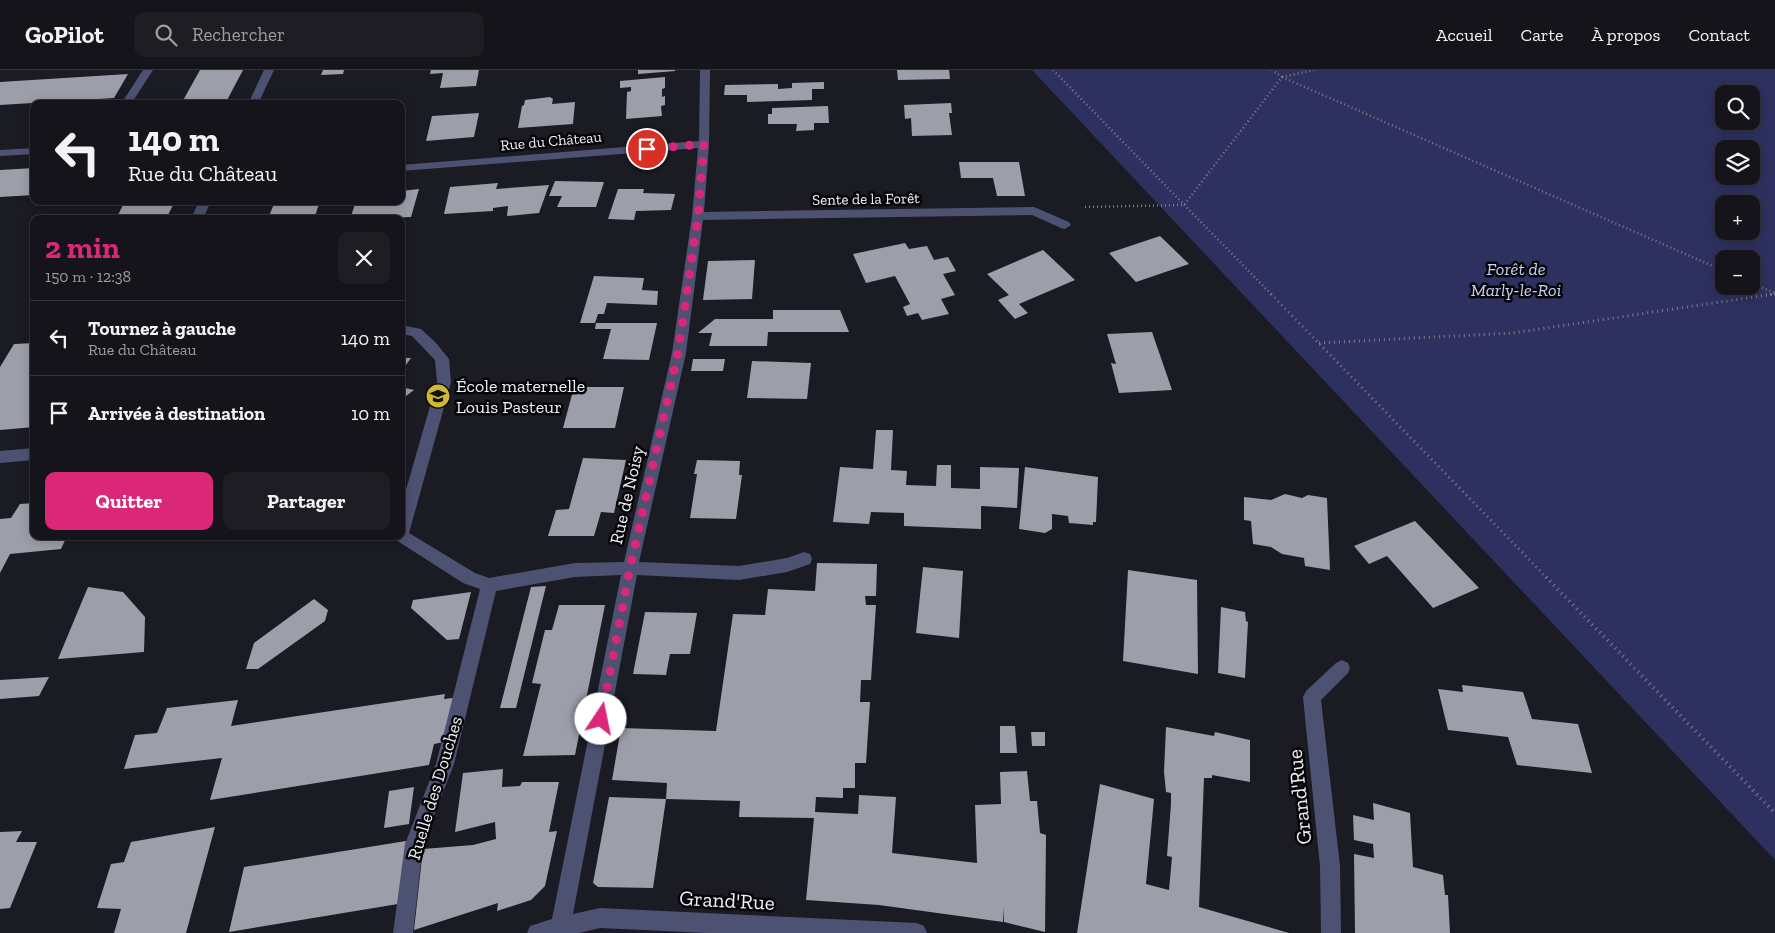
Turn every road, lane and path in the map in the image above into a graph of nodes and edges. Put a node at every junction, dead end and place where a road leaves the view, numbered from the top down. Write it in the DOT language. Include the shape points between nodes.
graph roads {
  1 [pos="148,70"];
  2 [pos="269,70"];
  3 [pos="705,70"];
  4 [pos="1053,70"];
  5 [pos="1272,70"];
  6 [pos="1314,70"];
  7 [pos="1282,77"];
  8 [pos="129,100"];
  9 [pos="255,100"];
  10 [pos="704,144"];
  11 [pos="30,151"];
  12 [pos="0,154"];
  13 [pos="405,168"];
  14 [pos="1184,205"];
  15 [pos="1034,211"];
  16 [pos="698,216"];
  17 [pos="1065,225"];
  18 [pos="1715,267"];
  19 [pos="1760,287"];
  20 [pos="1775,294"];
  21 [pos="405,329"];
  22 [pos="1318,343"];
  23 [pos="30,454"];
  24 [pos="0,458"];
  25 [pos="405,521"];
  26 [pos="405,538"];
  27 [pos="804,559"];
  28 [pos="630,568"];
  29 [pos="489,585"];
  30 [pos="1342,668"];
  31 [pos="1775,813"];
  32 [pos="561,926"];
  33 [pos="599,926"];
  34 [pos="403,933"];
  35 [pos="537,933"];
  36 [pos="916,933"];
  37 [pos="1331,933"];
  1 -- 8 [label="street"];
  2 -- 9 [label="street"];
  3 -- 10 [label="street, Rue de Noisy"];
  4 -- 14 [label="path"];
  5 -- 7 [label="path"];
  6 -- 7 [label="path"];
  7 -- 14 [label="path"];
  7 -- 18 [label="path"];
  10 -- 13 [label="street, Rue du Château"];
  10 -- 16 [label="street, Rue de Noisy"];
  11 -- 12 [label="street"];
  14 -- 15 [label="path"];
  14 -- 22 [label="path"];
  15 -- 16 [label="street, Sente de la Forêt"];
  15 -- 17 [label="street, Sente de la Forêt"];
  16 -- 28 [label="street, Rue de Noisy" via="678,353"];
  19 -- 20 [label="path"];
  20 -- 22 [label="path" via="1513,333"];
  21 -- 25 [label="street" via="416,332 442,359 444,382"];
  22 -- 31 [label="path"];
  23 -- 24 [label="street"];
  26 -- 29 [label="street" via="469,578"];
  27 -- 28 [label="street" via="739,573"];
  28 -- 29 [label="street" via="575,570"];
  28 -- 32 [label="street, Rue de Noisy"];
  29 -- 34 [label="street, Ruelle des Douches" via="445,764 414,844"];
  30 -- 37 [label="street, Grand'Rue" via="1312,697 1330,866"];
  32 -- 33 [label="street, Grand'Rue"];
  32 -- 35 [label="street, Grand'Rue"];
  33 -- 36 [label="street, Grand'Rue"];
}
